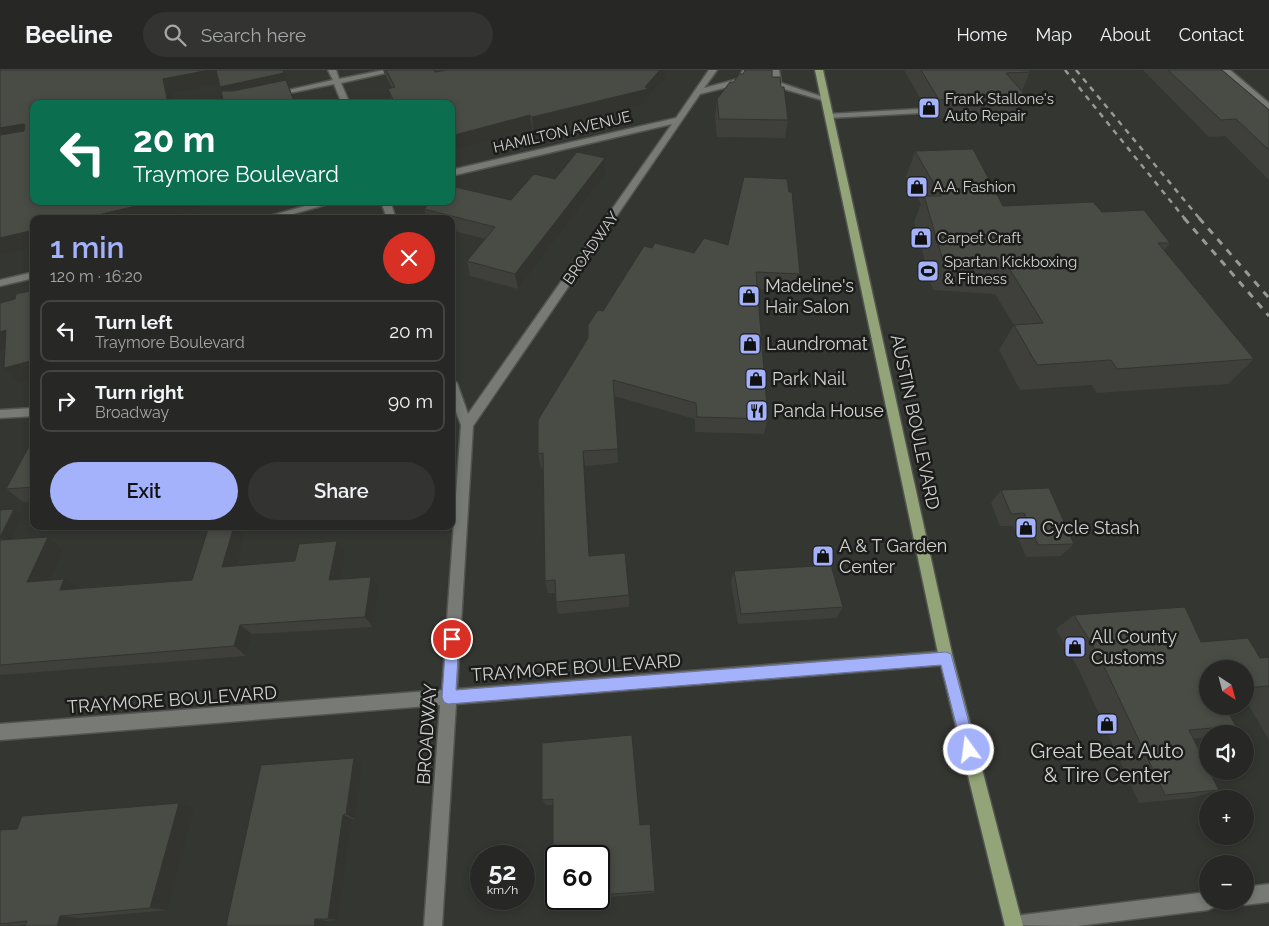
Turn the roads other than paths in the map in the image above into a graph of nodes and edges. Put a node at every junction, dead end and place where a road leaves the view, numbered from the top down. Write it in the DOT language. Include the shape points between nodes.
graph roads {
  1 [pos="332,70"];
  2 [pos="395,70"];
  3 [pos="713,70"];
  4 [pos="748,70"];
  5 [pos="776,70"];
  6 [pos="819,70"];
  7 [pos="1226,70"];
  8 [pos="337,82"];
  9 [pos="699,92"];
  10 [pos="263,96"];
  11 [pos="825,99"];
  12 [pos="344,100"];
  13 [pos="1269,107"];
  14 [pos="918,111"];
  15 [pos="829,116"];
  16 [pos="680,119"];
  17 [pos="455,172"];
  18 [pos="319,205"];
  19 [pos="279,215"];
  20 [pos="30,276"];
  21 [pos="0,283"];
  22 [pos="455,393"];
  23 [pos="30,412"];
  24 [pos="0,414"];
  25 [pos="467,426"];
  26 [pos="946,658"];
  27 [pos="448,697"];
  28 [pos="0,732"];
  29 [pos="1269,893"];
  30 [pos="1254,895"];
  31 [pos="1199,902"];
  32 [pos="433,926"];
  33 [pos="1014,926"];
  1 -- 8 [label="street"];
  2 -- 8 [label="street"];
  3 -- 9 [label="street, BROADWAY"];
  4 -- 9 [label="street" via="741,80"];
  5 -- 11 [label="street" via="777,84"];
  6 -- 11 [label="main road, AUSTIN BOULEVARD"];
  7 -- 13 [label="street"];
  8 -- 10 [label="street"];
  8 -- 12 [label="street"];
  9 -- 16 [label="street, BROADWAY"];
  11 -- 15 [label="main road, AUSTIN BOULEVARD"];
  14 -- 15 [label="street"];
  15 -- 26 [label="main road, AUSTIN BOULEVARD"];
  16 -- 17 [label="street, HAMILTON AVENUE"];
  16 -- 25 [label="street, BROADWAY"];
  18 -- 19 [label="street"];
  20 -- 21 [label="street"];
  22 -- 25 [label="street, BROADWAY"];
  23 -- 24 [label="street"];
  25 -- 27 [label="street, BROADWAY"];
  26 -- 27 [label="street, TRAYMORE BOULEVARD"];
  26 -- 33 [label="main road, AUSTIN BOULEVARD"];
  27 -- 28 [label="street, TRAYMORE BOULEVARD"];
  27 -- 32 [label="street, BROADWAY"];
  29 -- 30 [label="street"];
  31 -- 33 [label="street"];
}
